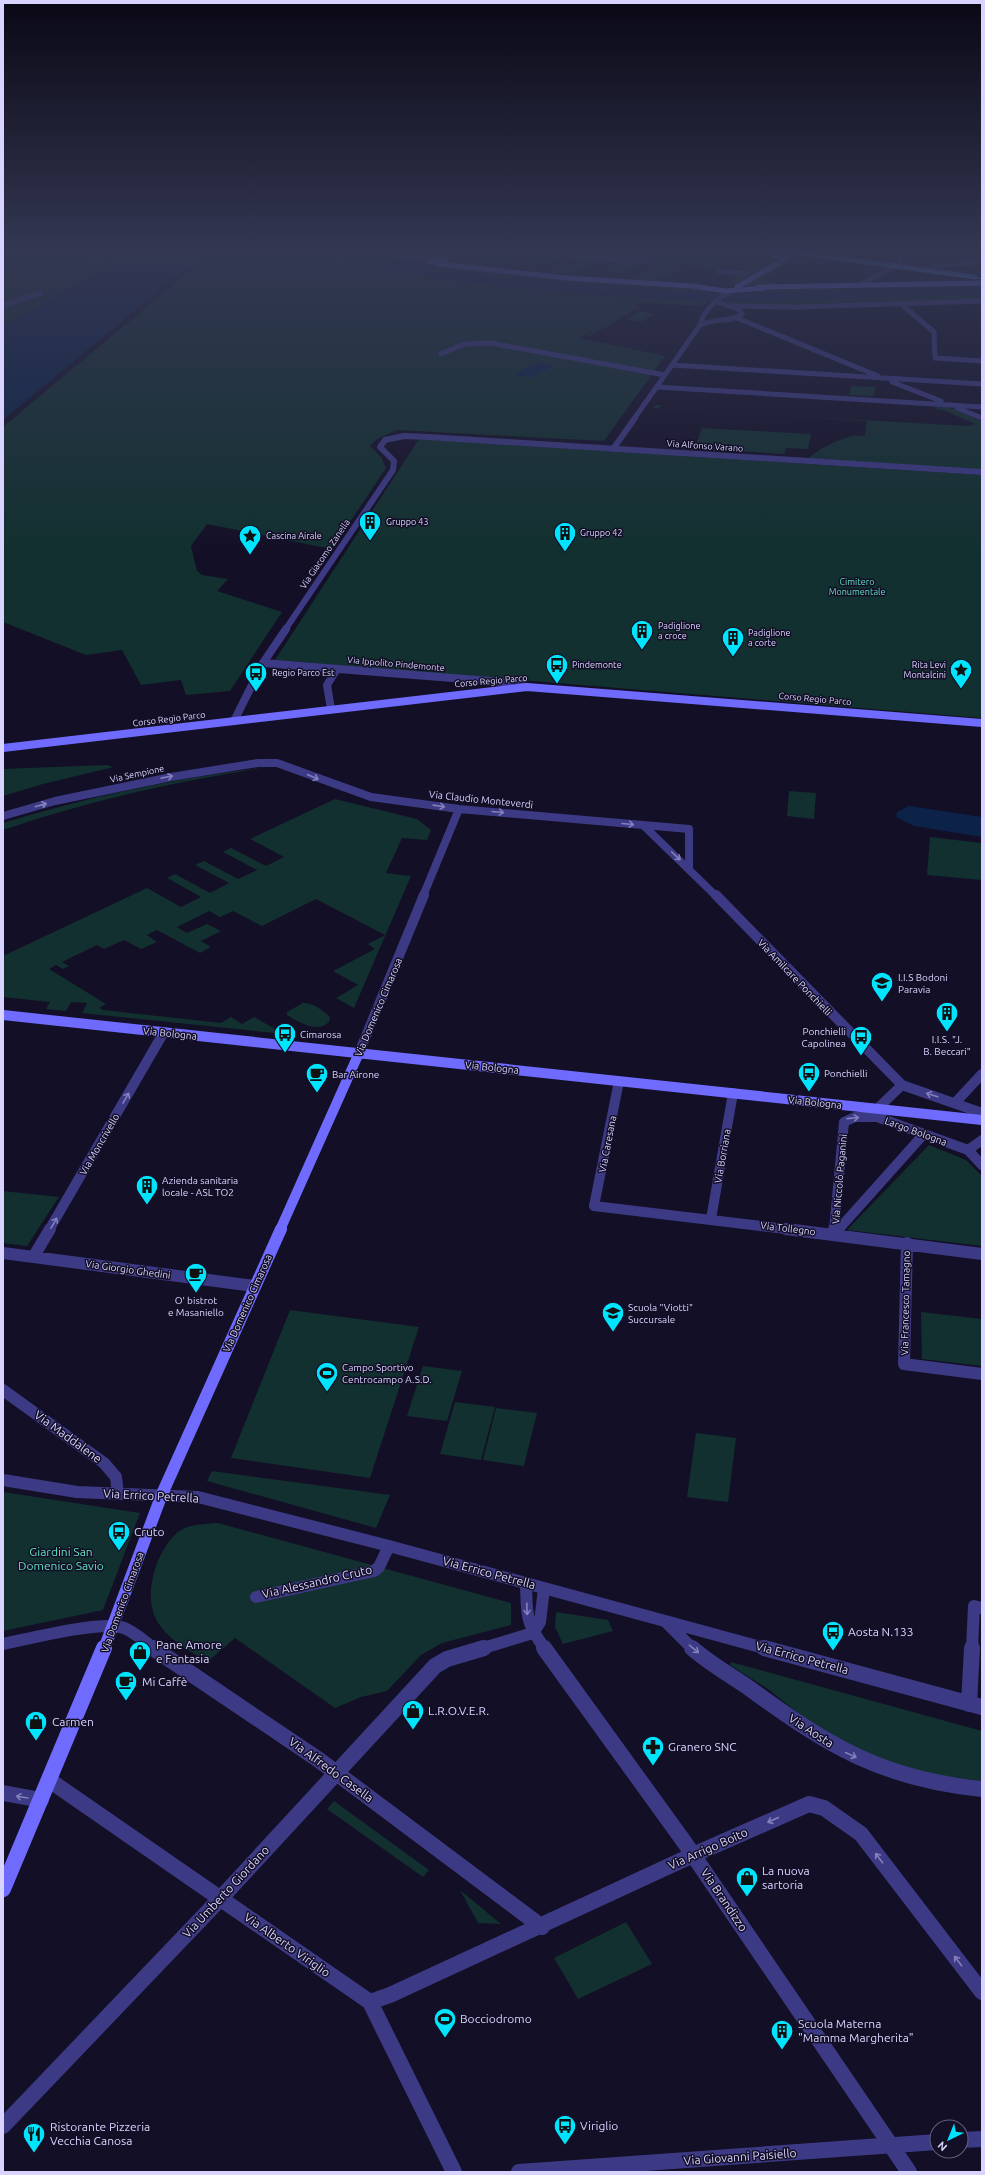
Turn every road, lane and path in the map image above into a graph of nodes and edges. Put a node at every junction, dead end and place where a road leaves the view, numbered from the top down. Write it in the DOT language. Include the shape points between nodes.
graph roads {
  1 [pos="447,352"];
  2 [pos="540,352"];
  3 [pos="681,352"];
  4 [pos="819,352"];
  5 [pos="935,352"];
  6 [pos="441,354"];
  7 [pos="982,361"];
  8 [pos="672,365"];
  9 [pos="665,375"];
  10 [pos="886,379"];
  11 [pos="982,384"];
  12 [pos="657,386"];
  13 [pos="949,405"];
  14 [pos="982,407"];
  15 [pos="982,418"];
  16 [pos="428,437"];
  17 [pos="613,449"];
  18 [pos="982,472"];
  19 [pos="263,663"];
  20 [pos="337,668"];
  21 [pos="527,687"];
  22 [pos="331,709"];
  23 [pos="234,721"];
  24 [pos="982,723"];
  25 [pos="3,748"];
  26 [pos="277,763"];
  27 [pos="459,809"];
  28 [pos="3,816"];
  29 [pos="643,825"];
  30 [pos="689,868"];
  31 [pos="3,1015"];
  32 [pos="164,1032"];
  33 [pos="358,1053"];
  34 [pos="982,1074"];
  35 [pos="619,1081"];
  36 [pos="902,1085"];
  37 [pos="733,1093"];
  38 [pos="955,1102"];
  39 [pos="877,1113"];
  40 [pos="982,1113"];
  41 [pos="982,1120"];
  42 [pos="923,1135"];
  43 [pos="982,1140"];
  44 [pos="968,1150"];
  45 [pos="982,1164"];
  46 [pos="594,1206"];
  47 [pos="711,1219"];
  48 [pos="834,1234"];
  49 [pos="907,1243"];
  50 [pos="3,1253"];
  51 [pos="982,1254"];
  52 [pos="34,1256"];
  53 [pos="254,1286"];
  54 [pos="982,1374"];
  55 [pos="3,1390"];
  56 [pos="3,1480"];
  57 [pos="118,1494"];
  58 [pos="162,1494"];
  59 [pos="389,1546"];
  60 [pos="526,1583"];
  61 [pos="544,1588"];
  62 [pos="256,1597"];
  63 [pos="982,1608"];
  64 [pos="666,1622"];
  65 [pos="113,1626"];
  66 [pos="533,1633"];
  67 [pos="3,1644"];
  68 [pos="976,1706"];
  69 [pos="336,1773"];
  70 [pos="49,1780"];
  71 [pos="982,1788"];
  72 [pos="3,1793"];
  73 [pos="41,1800"];
  74 [pos="693,1855"];
  75 [pos="3,1889"];
  76 [pos="220,1899"];
  77 [pos="542,1926"];
  78 [pos="982,1992"];
  79 [pos="370,2002"];
  80 [pos="3,2126"];
  81 [pos="982,2139"];
  82 [pos="969,2140"];
  83 [pos="929,2143"];
  84 [pos="890,2146"];
  85 [pos="454,2172"];
  86 [pos="519,2172"];
  87 [pos="909,2172"];
  1 -- 6 [label="street"];
  2 -- 9 [label="street"];
  3 -- 8 [label="street"];
  4 -- 10 [label="street"];
  5 -- 7 [label="street" via="935,358"];
  8 -- 9 [label="street"];
  8 -- 10 [label="street"];
  9 -- 12 [label="street"];
  10 -- 11 [label="street"];
  10 -- 13 [label="street"];
  12 -- 13 [label="street"];
  12 -- 17 [label="street"];
  13 -- 14 [label="street"];
  13 -- 15 [label="street"];
  16 -- 17 [label="street, Via Alfonso Varano"];
  16 -- 19 [label="street, Via Giacomo Zanella" via="397,437 380,444 395,464 393,470"];
  17 -- 18 [label="street, Via Alfonso Varano"];
  19 -- 20 [label="street, Via Ippolito Pindemonte"];
  19 -- 23 [label="street, Via Giacomo Zanella"];
  20 -- 21 [label="street, Via Ippolito Pindemonte" via="502,682"];
  20 -- 22 [label="street" via="327,685"];
  21 -- 22 [label="street, Corso Regio Parco"];
  21 -- 24 [label="street, Corso Regio Parco"];
  22 -- 23 [label="street, Corso Regio Parco"];
  23 -- 25 [label="street, Corso Regio Parco"];
  26 -- 27 [label="street, Via Claudio Monteverdi, one-way" via="371,797"];
  28 -- 26 [label="street, Via Sempione, one-way" via="55,801 171,777 258,763"];
  27 -- 29 [label="street, Via Claudio Monteverdi, one-way"];
  27 -- 33 [label="street, Via Domenico Cimarosa"];
  29 -- 30 [label="street, Via Amilcare Ponchielli, one-way"];
  29 -- 30 [label="street, Via Claudio Monteverdi" via="689,829"];
  30 -- 36 [label="street, Via Amilcare Ponchielli"];
  31 -- 32 [label="street, Via Bologna"];
  32 -- 33 [label="street, Via Bologna"];
  52 -- 32 [label="street, Via Moncrivello, one-way"];
  33 -- 35 [label="street, Via Bologna"];
  33 -- 53 [label="street, Via Domenico Cimarosa"];
  34 -- 38 [label="street"];
  35 -- 37 [label="street, Via Bologna"];
  35 -- 46 [label="street, Via Caresana"];
  38 -- 36 [label="street, one-way"];
  36 -- 39 [label="street, Largo Bologna"];
  37 -- 39 [label="street, Via Bologna"];
  37 -- 47 [label="street, Via Borriana"];
  38 -- 40 [label="street"];
  39 -- 41 [label="street, Via Bologna"];
  39 -- 42 [label="street, Largo Bologna"];
  48 -- 39 [label="street, Via Niccolò Paganini, one-way" via="844,1122"];
  42 -- 44 [label="street, Largo Bologna"];
  42 -- 48 [label="street, Via Niccolò Paganini"];
  43 -- 44 [label="street"];
  44 -- 45 [label="street"];
  46 -- 47 [label="street, Via Tollegno"];
  47 -- 48 [label="street, Via Tollegno"];
  48 -- 49 [label="street, Via Tollegno"];
  49 -- 51 [label="street, Via Tollegno"];
  49 -- 54 [label="street, Via Francesco Tamagno" via="904,1364"];
  50 -- 52 [label="street, Via Giorgio Ghedini"];
  52 -- 53 [label="street, Via Giorgio Ghedini"];
  53 -- 58 [label="street, Via Domenico Cimarosa"];
  55 -- 57 [label="street, Via Maddalene" via="104,1463 116,1477"];
  56 -- 57 [label="street, Via Errico Petrella" via="77,1492"];
  57 -- 58 [label="street, Via Errico Petrella"];
  58 -- 59 [label="street, Via Errico Petrella" via="198,1497"];
  58 -- 65 [label="street, Via Domenico Cimarosa"];
  59 -- 60 [label="street, Via Errico Petrella"];
  59 -- 62 [label="street, Via Alessandro Cruto" via="379,1567 374,1571"];
  60 -- 61 [label="street, Via Errico Petrella"];
  60 -- 66 [label="street, Via Brandizzo, one-way" via="527,1620"];
  61 -- 64 [label="street, Via Errico Petrella"];
  61 -- 66 [label="street" via="540,1622"];
  63 -- 68 [label="street, Via Errico Petrella" via="974,1606"];
  64 -- 68 [label="street, Via Errico Petrella"];
  64 -- 71 [label="street, Via Aosta, one-way" via="699,1654 845,1752 896,1772 934,1783"];
  65 -- 67 [label="street"];
  65 -- 69 [label="street, Via Alfredo Casella" via="124,1628"];
  65 -- 70 [label="street, Via Domenico Cimarosa"];
  66 -- 69 [label="street, Via Umberto Giordano" via="447,1658 435,1666"];
  66 -- 74 [label="street, Via Brandizzo"];
  69 -- 76 [label="street, Via Umberto Giordano"];
  69 -- 77 [label="street, Via Alfredo Casella"];
  70 -- 73 [label="street, Via Domenico Cimarosa"];
  70 -- 76 [label="street, Via Alberto Viriglio"];
  73 -- 72 [label="street, one-way"];
  73 -- 75 [label="street, Via Domenico Cimarosa"];
  74 -- 77 [label="street, Via Arrigo Boito"];
  78 -- 74 [label="street, Via Arrigo Boito, one-way" via="861,1834 824,1808 809,1804"];
  74 -- 84 [label="street, Via Brandizzo"];
  76 -- 79 [label="street, Via Alberto Viriglio"];
  76 -- 80 [label="street, Via Umberto Giordano"];
  77 -- 79 [label="street, Via Arrigo Boito" via="390,1996"];
  79 -- 85 [label="street, Via Alberto Viriglio"];
  81 -- 82 [label="street"];
  83 -- 84 [label="street, Via Giovanni Paisiello"];
  84 -- 86 [label="street, Via Giovanni Paisiello"];
  84 -- 87 [label="street, Via Brandizzo"];
}
